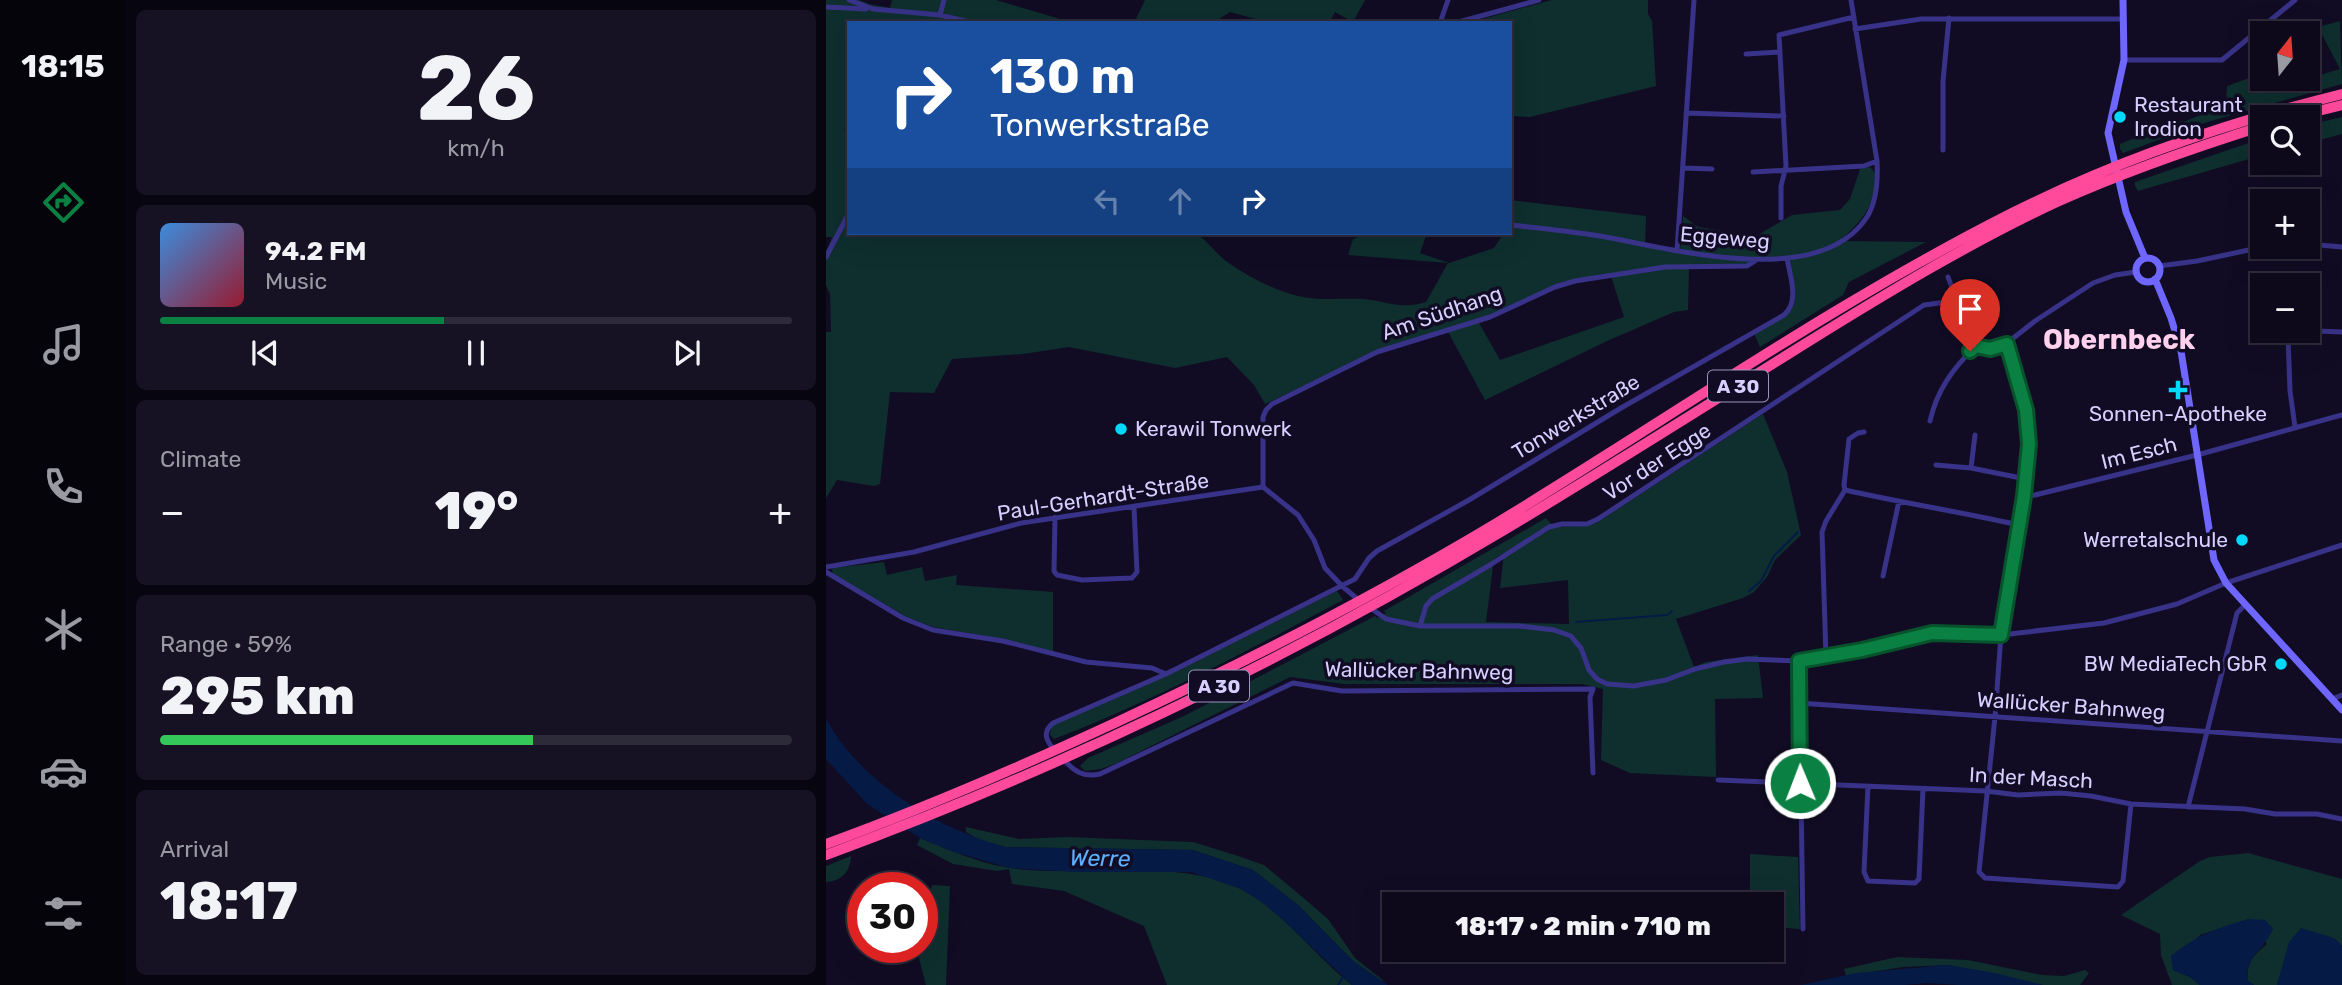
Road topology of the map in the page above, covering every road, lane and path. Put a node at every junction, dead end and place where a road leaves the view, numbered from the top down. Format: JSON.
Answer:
{"nodes":[{"id":1,"x":849,"y":0,"type":"edge"},
{"id":2,"x":944,"y":0,"type":"edge"},
{"id":3,"x":1448,"y":0,"type":"edge"},
{"id":4,"x":1539,"y":0,"type":"edge"},
{"id":5,"x":1694,"y":0,"type":"edge"},
{"id":6,"x":1851,"y":0,"type":"edge"},
{"id":7,"x":2123,"y":0,"type":"edge"},
{"id":8,"x":2295,"y":0,"type":"edge"},
{"id":9,"x":826,"y":7,"type":"edge"},
{"id":10,"x":873,"y":9,"type":"junction"},
{"id":11,"x":940,"y":15,"type":"junction"},
{"id":12,"x":1854,"y":18,"type":"junction"},
{"id":13,"x":1949,"y":18,"type":"junction"},
{"id":14,"x":2123,"y":19,"type":"junction"},
{"id":15,"x":962,"y":21,"type":"edge"},
{"id":16,"x":1441,"y":21,"type":"edge"},
{"id":17,"x":1462,"y":21,"type":"edge"},
{"id":18,"x":1855,"y":29,"type":"junction"},
{"id":19,"x":1780,"y":52,"type":"junction"},
{"id":20,"x":1746,"y":54,"type":"dead end"},
{"id":21,"x":2124,"y":60,"type":"junction"},
{"id":22,"x":2342,"y":94,"type":"edge"},
{"id":23,"x":2342,"y":105,"type":"edge"},
{"id":24,"x":2320,"y":110,"type":"edge"},
{"id":25,"x":1686,"y":113,"type":"junction"},
{"id":26,"x":1784,"y":116,"type":"junction"},
{"id":27,"x":2250,"y":130,"type":"edge"},
{"id":28,"x":1943,"y":150,"type":"dead end"},
{"id":29,"x":1877,"y":161,"type":"junction"},
{"id":30,"x":2132,"y":165,"type":"junction"},
{"id":31,"x":1683,"y":168,"type":"junction"},
{"id":32,"x":1713,"y":169,"type":"dead end"},
{"id":33,"x":1784,"y":170,"type":"junction"},
{"id":34,"x":1753,"y":172,"type":"dead end"},
{"id":35,"x":847,"y":217,"type":"edge"},
{"id":36,"x":1781,"y":218,"type":"dead end"},
{"id":37,"x":1512,"y":225,"type":"edge"},
{"id":38,"x":2320,"y":245,"type":"edge"},
{"id":39,"x":2342,"y":247,"type":"edge"},
{"id":40,"x":2250,"y":250,"type":"edge"},
{"id":41,"x":1677,"y":251,"type":"junction"},
{"id":42,"x":826,"y":257,"type":"edge"},
{"id":43,"x":1787,"y":258,"type":"junction"},
{"id":44,"x":2145,"y":258,"type":"junction"},
{"id":45,"x":1755,"y":261,"type":"junction"},
{"id":46,"x":2159,"y":265,"type":"junction"},
{"id":47,"x":2136,"y":272,"type":"junction"},
{"id":48,"x":1948,"y":277,"type":"dead end"},
{"id":49,"x":2155,"y":279,"type":"junction"},
{"id":50,"x":1955,"y":300,"type":"junction"},
{"id":51,"x":2342,"y":332,"type":"edge"},
{"id":52,"x":2007,"y":344,"type":"junction"},
{"id":53,"x":1976,"y":346,"type":"junction"},
{"id":54,"x":2342,"y":415,"type":"edge"},
{"id":55,"x":1930,"y":421,"type":"dead end"},
{"id":56,"x":2295,"y":428,"type":"junction"},
{"id":57,"x":1864,"y":432,"type":"dead end"},
{"id":58,"x":1975,"y":435,"type":"dead end"},
{"id":59,"x":2197,"y":455,"type":"junction"},
{"id":60,"x":1936,"y":465,"type":"dead end"},
{"id":61,"x":1972,"y":468,"type":"junction"},
{"id":62,"x":2026,"y":479,"type":"junction"},
{"id":63,"x":1263,"y":487,"type":"junction"},
{"id":64,"x":1845,"y":490,"type":"junction"},
{"id":65,"x":2024,"y":496,"type":"junction"},
{"id":66,"x":1899,"y":502,"type":"junction"},
{"id":67,"x":1134,"y":508,"type":"junction"},
{"id":68,"x":1055,"y":517,"type":"junction"},
{"id":69,"x":2019,"y":525,"type":"junction"},
{"id":70,"x":2342,"y":545,"type":"edge"},
{"id":71,"x":826,"y":569,"type":"edge"},
{"id":72,"x":1884,"y":576,"type":"dead end"},
{"id":73,"x":2226,"y":583,"type":"junction"},
{"id":74,"x":1342,"y":586,"type":"junction"},
{"id":75,"x":1377,"y":597,"type":"junction"},
{"id":76,"x":2245,"y":605,"type":"junction"},
{"id":77,"x":1420,"y":626,"type":"junction"},
{"id":78,"x":2001,"y":635,"type":"junction"},
{"id":79,"x":1826,"y":657,"type":"junction"},
{"id":80,"x":1799,"y":661,"type":"junction"},
{"id":81,"x":1166,"y":674,"type":"junction"},
{"id":82,"x":1597,"y":680,"type":"junction"},
{"id":83,"x":1592,"y":689,"type":"junction"},
{"id":84,"x":2342,"y":695,"type":"edge"},
{"id":85,"x":2332,"y":699,"type":"junction"},
{"id":86,"x":1799,"y":703,"type":"junction"},
{"id":87,"x":2342,"y":710,"type":"edge"},
{"id":88,"x":1995,"y":717,"type":"junction"},
{"id":89,"x":2206,"y":732,"type":"junction"},
{"id":90,"x":2342,"y":741,"type":"edge"},
{"id":91,"x":1593,"y":773,"type":"dead end"},
{"id":92,"x":1718,"y":780,"type":"dead end"},
{"id":93,"x":1800,"y":783,"type":"junction"},
{"id":94,"x":1868,"y":786,"type":"junction"},
{"id":95,"x":1923,"y":789,"type":"junction"},
{"id":96,"x":1986,"y":790,"type":"junction"},
{"id":97,"x":2131,"y":804,"type":"junction"},
{"id":98,"x":2188,"y":807,"type":"junction"},
{"id":99,"x":2342,"y":819,"type":"edge"},
{"id":100,"x":828,"y":851,"type":"edge"},
{"id":101,"x":1803,"y":929,"type":"dead end"}],
"edges":[{"from":1,"to":10,"type":"street"},
{"from":2,"to":11,"type":"street"},
{"from":3,"to":16,"type":"street"},
{"from":4,"to":17,"type":"street"},
{"from":5,"to":25,"type":"street"},
{"from":6,"to":12,"type":"street","name":"Eggeweg"},
{"from":7,"to":14,"type":"street"},
{"from":8,"to":21,"type":"street"},
{"from":9,"to":10,"type":"street"},
{"from":10,"to":11,"type":"street"},
{"from":11,"to":15,"type":"street"},
{"from":12,"to":18,"type":"street","name":"Eggeweg"},
{"from":12,"to":19,"type":"street"},
{"from":13,"to":14,"type":"street"},
{"from":13,"to":18,"type":"street"},
{"from":13,"to":28,"type":"street"},
{"from":14,"to":21,"type":"street"},
{"from":18,"to":29,"type":"street","name":"Eggeweg"},
{"from":19,"to":20,"type":"street"},
{"from":19,"to":26,"type":"street"},
{"from":21,"to":44,"type":"street"},
{"from":22,"to":30,"type":"highway","number":"A 30"},
{"from":23,"to":24,"type":"highway"},
{"from":25,"to":26,"type":"street"},
{"from":25,"to":31,"type":"street"},
{"from":26,"to":33,"type":"street"},
{"from":27,"to":30,"type":"highway","number":"A 30"},
{"from":29,"to":33,"type":"street"},
{"from":29,"to":43,"type":"street","name":"Eggeweg"},
{"from":30,"to":75,"type":"highway","number":"A 30"},
{"from":31,"to":32,"type":"street"},
{"from":31,"to":41,"type":"street"},
{"from":33,"to":34,"type":"street"},
{"from":33,"to":36,"type":"street"},
{"from":35,"to":42,"type":"street"},
{"from":37,"to":41,"type":"street","name":"Eggeweg"},
{"from":38,"to":39,"type":"street"},
{"from":40,"to":46,"type":"street"},
{"from":41,"to":45,"type":"street","name":"Eggeweg"},
{"from":43,"to":45,"type":"street","name":"Eggeweg"},
{"from":43,"to":74,"type":"street","name":"Tonwerkstraße"},
{"from":44,"to":46,"type":"street"},
{"from":44,"to":47,"type":"street"},
{"from":45,"to":63,"type":"street","name":"Am Südhang"},
{"from":46,"to":49,"type":"street"},
{"from":47,"to":49,"type":"street"},
{"from":47,"to":52,"type":"street"},
{"from":48,"to":50,"type":"street"},
{"from":49,"to":59,"type":"street"},
{"from":50,"to":53,"type":"street"},
{"from":50,"to":77,"type":"street","name":"Vor der Egge"},
{"from":51,"to":56,"type":"street"},
{"from":52,"to":53,"type":"street"},
{"from":52,"to":62,"type":"street"},
{"from":53,"to":55,"type":"street"},
{"from":54,"to":56,"type":"street","name":"Im Esch"},
{"from":56,"to":59,"type":"street","name":"Im Esch"},
{"from":57,"to":64,"type":"street"},
{"from":58,"to":61,"type":"street"},
{"from":59,"to":65,"type":"street","name":"Im Esch"},
{"from":59,"to":73,"type":"street"},
{"from":60,"to":61,"type":"street"},
{"from":61,"to":62,"type":"street"},
{"from":62,"to":65,"type":"street"},
{"from":63,"to":67,"type":"street","name":"Paul-Gerhardt-Straße"},
{"from":63,"to":74,"type":"street"},
{"from":64,"to":66,"type":"street"},
{"from":64,"to":79,"type":"street"},
{"from":65,"to":69,"type":"street"},
{"from":66,"to":69,"type":"street"},
{"from":66,"to":72,"type":"street"},
{"from":67,"to":68,"type":"street","name":"Paul-Gerhardt-Straße"},
{"from":67,"to":68,"type":"street"},
{"from":68,"to":71,"type":"street","name":"Paul-Gerhardt-Straße"},
{"from":69,"to":78,"type":"street"},
{"from":70,"to":73,"type":"street"},
{"from":71,"to":81,"type":"street"},
{"from":73,"to":76,"type":"street"},
{"from":73,"to":78,"type":"street"},
{"from":74,"to":77,"type":"street"},
{"from":74,"to":81,"type":"street","name":"Wallücker Bahnweg"},
{"from":75,"to":100,"type":"highway","number":"A 30"},
{"from":75,"to":100,"type":"highway","number":"A 30"},
{"from":76,"to":85,"type":"street"},
{"from":76,"to":89,"type":"street"},
{"from":77,"to":82,"type":"street"},
{"from":78,"to":79,"type":"street"},
{"from":78,"to":88,"type":"street"},
{"from":79,"to":80,"type":"street"},
{"from":80,"to":82,"type":"street"},
{"from":80,"to":86,"type":"street"},
{"from":81,"to":83,"type":"street","name":"Wallücker Bahnweg"},
{"from":82,"to":83,"type":"street"},
{"from":83,"to":91,"type":"street"},
{"from":84,"to":85,"type":"street"},
{"from":85,"to":87,"type":"street"},
{"from":86,"to":88,"type":"street","name":"Wallücker Bahnweg"},
{"from":86,"to":93,"type":"street"},
{"from":88,"to":89,"type":"street","name":"Wallücker Bahnweg"},
{"from":88,"to":96,"type":"street"},
{"from":89,"to":90,"type":"street","name":"Wallücker Bahnweg"},
{"from":89,"to":98,"type":"street"},
{"from":92,"to":93,"type":"street","name":"In der Masch"},
{"from":93,"to":94,"type":"street","name":"In der Masch"},
{"from":93,"to":101,"type":"street"},
{"from":94,"to":95,"type":"street","name":"In der Masch"},
{"from":94,"to":95,"type":"street"},
{"from":95,"to":96,"type":"street","name":"In der Masch"},
{"from":96,"to":97,"type":"street","name":"In der Masch"},
{"from":96,"to":97,"type":"street"},
{"from":97,"to":98,"type":"street","name":"In der Masch"},
{"from":98,"to":99,"type":"street","name":"In der Masch"}]}
